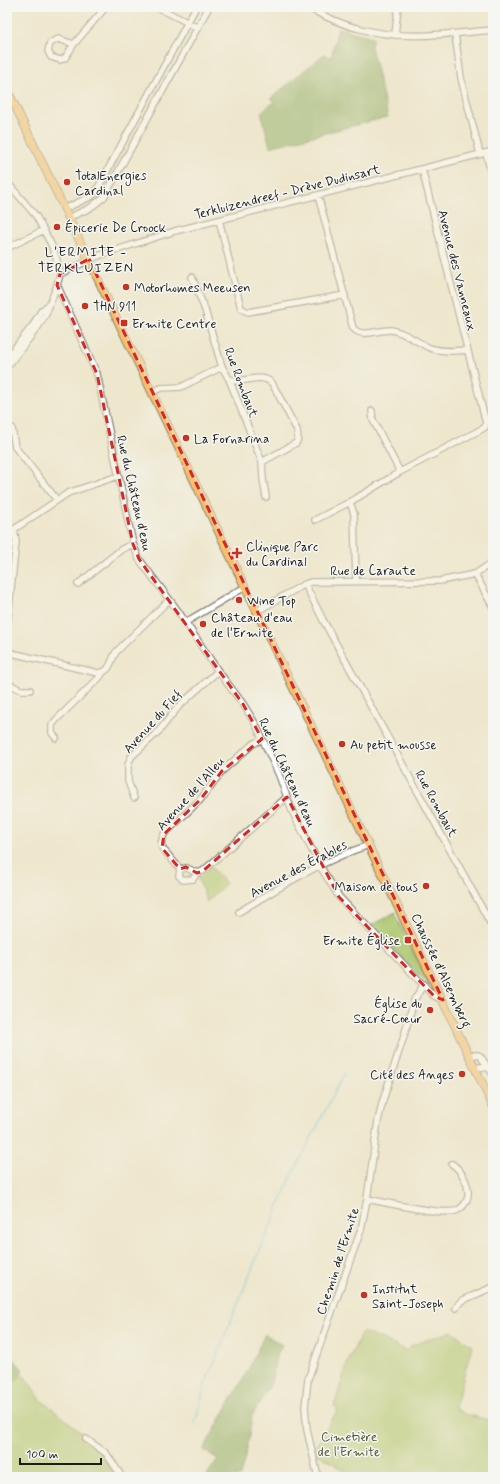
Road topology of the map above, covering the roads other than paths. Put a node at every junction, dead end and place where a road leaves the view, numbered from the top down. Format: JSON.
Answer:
{"nodes":[{"id":1,"x":106,"y":7,"type":"edge"},
{"id":2,"x":157,"y":7,"type":"edge"},
{"id":3,"x":196,"y":7,"type":"edge"},
{"id":4,"x":209,"y":7,"type":"edge"},
{"id":5,"x":306,"y":7,"type":"edge"},
{"id":6,"x":398,"y":7,"type":"edge"},
{"id":7,"x":188,"y":22,"type":"junction"},
{"id":8,"x":198,"y":28,"type":"junction"},
{"id":9,"x":493,"y":30,"type":"edge"},
{"id":10,"x":395,"y":34,"type":"junction"},
{"id":11,"x":455,"y":34,"type":"junction"},
{"id":12,"x":74,"y":44,"type":"junction"},
{"id":13,"x":7,"y":89,"type":"edge"},
{"id":14,"x":493,"y":151,"type":"edge"},
{"id":15,"x":483,"y":154,"type":"junction"},
{"id":16,"x":422,"y":169,"type":"junction"},
{"id":17,"x":493,"y":181,"type":"edge"},
{"id":18,"x":7,"y":182,"type":"edge"},
{"id":19,"x":318,"y":195,"type":"junction"},
{"id":20,"x":64,"y":209,"type":"junction"},
{"id":21,"x":68,"y":218,"type":"junction"},
{"id":22,"x":219,"y":220,"type":"junction"},
{"id":23,"x":44,"y":230,"type":"junction"},
{"id":24,"x":7,"y":248,"type":"edge"},
{"id":25,"x":88,"y":259,"type":"junction"},
{"id":26,"x":60,"y":274,"type":"junction"},
{"id":27,"x":192,"y":277,"type":"dead end"},
{"id":28,"x":57,"y":285,"type":"junction"},
{"id":29,"x":345,"y":295,"type":"junction"},
{"id":30,"x":48,"y":304,"type":"junction"},
{"id":31,"x":467,"y":350,"type":"junction"},
{"id":32,"x":7,"y":358,"type":"edge"},
{"id":33,"x":7,"y":367,"type":"edge"},
{"id":34,"x":222,"y":367,"type":"junction"},
{"id":35,"x":229,"y":379,"type":"junction"},
{"id":36,"x":152,"y":392,"type":"junction"},
{"id":37,"x":372,"y":411,"type":"dead end"},
{"id":38,"x":12,"y":428,"type":"dead end"},
{"id":39,"x":262,"y":462,"type":"junction"},
{"id":40,"x":400,"y":472,"type":"junction"},
{"id":41,"x":118,"y":476,"type":"junction"},
{"id":42,"x":266,"y":497,"type":"dead end"},
{"id":43,"x":57,"y":500,"type":"junction"},
{"id":44,"x":350,"y":502,"type":"junction"},
{"id":45,"x":315,"y":520,"type":"dead end"},
{"id":46,"x":14,"y":530,"type":"junction"},
{"id":47,"x":7,"y":534,"type":"edge"},
{"id":48,"x":133,"y":544,"type":"junction"},
{"id":49,"x":493,"y":562,"type":"edge"},
{"id":50,"x":475,"y":574,"type":"junction"},
{"id":51,"x":356,"y":581,"type":"junction"},
{"id":52,"x":78,"y":584,"type":"dead end"},
{"id":53,"x":305,"y":584,"type":"junction"},
{"id":54,"x":245,"y":587,"type":"junction"},
{"id":55,"x":169,"y":600,"type":"junction"},
{"id":56,"x":493,"y":607,"type":"edge"},
{"id":57,"x":257,"y":611,"type":"junction"},
{"id":58,"x":186,"y":622,"type":"junction"},
{"id":59,"x":7,"y":627,"type":"edge"},
{"id":60,"x":7,"y":652,"type":"edge"},
{"id":61,"x":218,"y":671,"type":"junction"},
{"id":62,"x":100,"y":673,"type":"junction"},
{"id":63,"x":7,"y":683,"type":"edge"},
{"id":64,"x":30,"y":690,"type":"dead end"},
{"id":65,"x":56,"y":738,"type":"dead end"},
{"id":66,"x":262,"y":739,"type":"junction"},
{"id":67,"x":287,"y":797,"type":"junction"},
{"id":68,"x":134,"y":798,"type":"dead end"},
{"id":69,"x":368,"y":845,"type":"junction"},
{"id":70,"x":320,"y":866,"type":"junction"},
{"id":71,"x":180,"y":869,"type":"junction"},
{"id":72,"x":197,"y":873,"type":"junction"},
{"id":73,"x":239,"y":912,"type":"dead end"},
{"id":74,"x":493,"y":928,"type":"edge"},
{"id":75,"x":424,"y":984,"type":"junction"},
{"id":76,"x":443,"y":1000,"type":"junction"},
{"id":77,"x":469,"y":1055,"type":"junction"},
{"id":78,"x":488,"y":1068,"type":"junction"},
{"id":79,"x":476,"y":1070,"type":"junction"},
{"id":80,"x":493,"y":1074,"type":"edge"},
{"id":81,"x":493,"y":1106,"type":"edge"},
{"id":82,"x":452,"y":1164,"type":"dead end"},
{"id":83,"x":367,"y":1199,"type":"junction"},
{"id":84,"x":493,"y":1287,"type":"edge"},
{"id":85,"x":456,"y":1308,"type":"dead end"},
{"id":86,"x":86,"y":1439,"type":"dead end"},
{"id":87,"x":122,"y":1477,"type":"edge"},
{"id":88,"x":318,"y":1477,"type":"edge"}],
"edges":[{"from":1,"to":12,"type":"street"},
{"from":2,"to":7,"type":"street"},
{"from":3,"to":7,"type":"street"},
{"from":4,"to":8,"type":"street"},
{"from":5,"to":10,"type":"street"},
{"from":6,"to":10,"type":"street"},
{"from":7,"to":8,"type":"street"},
{"from":7,"to":20,"type":"street"},
{"from":8,"to":21,"type":"street"},
{"from":9,"to":11,"type":"street"},
{"from":10,"to":11,"type":"street"},
{"from":11,"to":15,"type":"street"},
{"from":12,"to":12,"type":"street"},
{"from":13,"to":20,"type":"main road","name":"Chaussée d'Alsemberg"},
{"from":14,"to":15,"type":"street","name":"Terkluizendreef - Drève Dudinsart"},
{"from":15,"to":16,"type":"street","name":"Terkluizendreef - Drève Dudinsart"},
{"from":15,"to":17,"type":"street"},
{"from":16,"to":19,"type":"street","name":"Terkluizendreef - Drève Dudinsart"},
{"from":16,"to":31,"type":"street","name":"Avenue des Vanneaux"},
{"from":18,"to":23,"type":"street"},
{"from":19,"to":22,"type":"street","name":"Terkluizendreef - Drève Dudinsart"},
{"from":19,"to":29,"type":"street"},
{"from":20,"to":21,"type":"main road","name":"Chaussée d'Alsemberg"},
{"from":21,"to":25,"type":"main road","name":"Chaussée d'Alsemberg"},
{"from":22,"to":25,"type":"street","name":"Terkluizendreef - Drève Dudinsart"},
{"from":22,"to":29,"type":"street"},
{"from":23,"to":24,"type":"street"},
{"from":23,"to":26,"type":"street"},
{"from":25,"to":26,"type":"street","name":"Terkluizendreef - Drève Dudinsart"},
{"from":25,"to":36,"type":"main road","name":"Chaussée d'Alsemberg"},
{"from":26,"to":28,"type":"street"},
{"from":27,"to":34,"type":"street","name":"Rue Rombaut"},
{"from":28,"to":30,"type":"street"},
{"from":28,"to":41,"type":"street","name":"Rue du Château d'eau"},
{"from":29,"to":31,"type":"street"},
{"from":30,"to":32,"type":"street"},
{"from":30,"to":33,"type":"street"},
{"from":31,"to":40,"type":"street","name":"Avenue des Vanneaux"},
{"from":34,"to":35,"type":"street","name":"Rue Rombaut"},
{"from":34,"to":36,"type":"street"},
{"from":35,"to":39,"type":"street","name":"Rue Rombaut"},
{"from":35,"to":39,"type":"street"},
{"from":36,"to":54,"type":"main road","name":"Chaussée d'Alsemberg"},
{"from":37,"to":40,"type":"street"},
{"from":38,"to":43,"type":"street"},
{"from":39,"to":42,"type":"street","name":"Rue Rombaut"},
{"from":40,"to":44,"type":"street"},
{"from":41,"to":43,"type":"street"},
{"from":41,"to":48,"type":"street","name":"Rue du Château d'eau"},
{"from":43,"to":46,"type":"street"},
{"from":44,"to":45,"type":"street"},
{"from":44,"to":51,"type":"street"},
{"from":46,"to":47,"type":"street"},
{"from":46,"to":59,"type":"street"},
{"from":48,"to":52,"type":"street"},
{"from":48,"to":55,"type":"street","name":"Rue du Château d'eau"},
{"from":49,"to":50,"type":"street","name":"Rue de Caraute"},
{"from":50,"to":51,"type":"street","name":"Rue de Caraute"},
{"from":50,"to":56,"type":"street"},
{"from":51,"to":53,"type":"street","name":"Rue de Caraute"},
{"from":53,"to":57,"type":"street","name":"Rue de Caraute"},
{"from":53,"to":74,"type":"street","name":"Rue Rombaut"},
{"from":54,"to":57,"type":"main road","name":"Chaussée d'Alsemberg"},
{"from":54,"to":58,"type":"street"},
{"from":55,"to":58,"type":"street","name":"Rue du Château d'eau"},
{"from":55,"to":62,"type":"street"},
{"from":57,"to":69,"type":"main road","name":"Chaussée d'Alsemberg"},
{"from":58,"to":61,"type":"street","name":"Rue du Château d'eau"},
{"from":60,"to":62,"type":"street"},
{"from":61,"to":66,"type":"street","name":"Rue du Château d'eau"},
{"from":61,"to":68,"type":"street","name":"Avenue du Fief"},
{"from":62,"to":65,"type":"street"},
{"from":63,"to":64,"type":"street"},
{"from":66,"to":67,"type":"street","name":"Rue du Château d'eau"},
{"from":66,"to":71,"type":"street","name":"Avenue de l'Alleu"},
{"from":67,"to":70,"type":"street","name":"Rue du Château d'eau"},
{"from":67,"to":72,"type":"street","name":"Avenue de l'Alleu"},
{"from":69,"to":70,"type":"street","name":"Avenue des Érables"},
{"from":69,"to":76,"type":"main road","name":"Chaussée d'Alsemberg"},
{"from":70,"to":73,"type":"street","name":"Avenue des Érables"},
{"from":70,"to":75,"type":"street","name":"Rue du Château d'eau"},
{"from":71,"to":72,"type":"street"},
{"from":71,"to":72,"type":"street","name":"Avenue de l'Alleu"},
{"from":75,"to":76,"type":"street","name":"Rue du Château d'eau"},
{"from":75,"to":83,"type":"street","name":"Chemin de l'Ermite"},
{"from":76,"to":77,"type":"main road","name":"Chaussée d'Alsemberg"},
{"from":77,"to":78,"type":"street"},
{"from":77,"to":79,"type":"main road","name":"Chaussée d'Alsemberg"},
{"from":78,"to":79,"type":"street"},
{"from":78,"to":80,"type":"street"},
{"from":79,"to":81,"type":"main road","name":"Chaussée d'Alsemberg"},
{"from":82,"to":83,"type":"street"},
{"from":83,"to":88,"type":"street","name":"Chemin de l'Ermite"},
{"from":84,"to":85,"type":"street"},
{"from":86,"to":87,"type":"street"}]}
